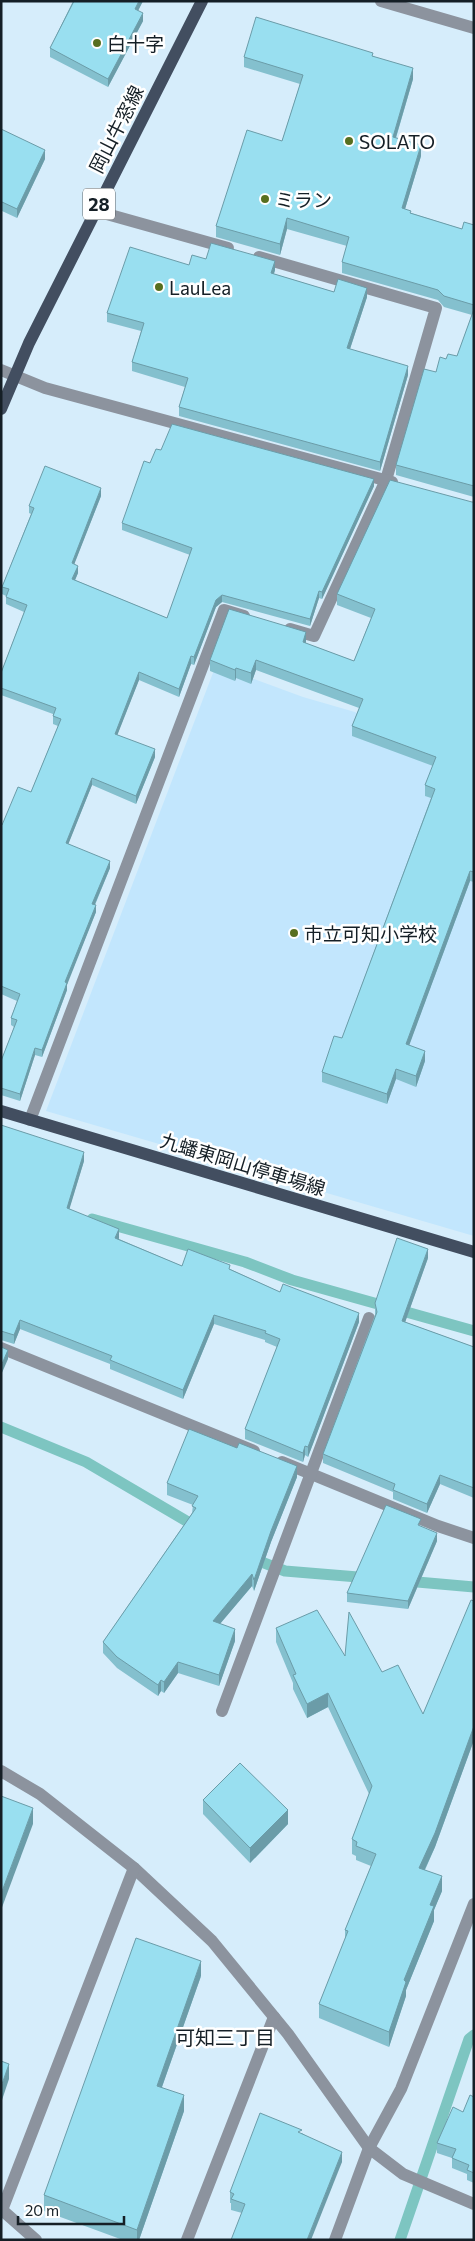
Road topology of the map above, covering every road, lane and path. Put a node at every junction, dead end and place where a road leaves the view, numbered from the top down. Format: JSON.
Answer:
{"nodes":[{"id":1,"x":202,"y":1,"type":"edge"},
{"id":2,"x":381,"y":1,"type":"edge"},
{"id":3,"x":474,"y":28,"type":"edge"},
{"id":4,"x":96,"y":211,"type":"junction"},
{"id":5,"x":1,"y":370,"type":"edge"},
{"id":6,"x":14,"y":376,"type":"junction"},
{"id":7,"x":1,"y":409,"type":"edge"},
{"id":8,"x":386,"y":480,"type":"junction"},
{"id":9,"x":403,"y":485,"type":"edge"},
{"id":10,"x":260,"y":621,"type":"edge"},
{"id":11,"x":278,"y":626,"type":"edge"},
{"id":12,"x":1,"y":1112,"type":"edge"},
{"id":13,"x":30,"y":1120,"type":"junction"},
{"id":14,"x":474,"y":1252,"type":"edge"},
{"id":15,"x":369,"y":1318,"type":"dead end"},
{"id":16,"x":1,"y":1348,"type":"edge"},
{"id":17,"x":310,"y":1473,"type":"junction"},
{"id":18,"x":474,"y":1538,"type":"edge"},
{"id":19,"x":222,"y":1711,"type":"dead end"},
{"id":20,"x":1,"y":1771,"type":"edge"},
{"id":21,"x":134,"y":1868,"type":"junction"},
{"id":22,"x":472,"y":1912,"type":"edge"},
{"id":23,"x":274,"y":2017,"type":"junction"},
{"id":24,"x":369,"y":2148,"type":"junction"},
{"id":25,"x":474,"y":2204,"type":"edge"},
{"id":26,"x":1,"y":2210,"type":"edge"},
{"id":27,"x":36,"y":2240,"type":"edge"},
{"id":28,"x":187,"y":2240,"type":"edge"},
{"id":29,"x":335,"y":2240,"type":"edge"}],
"edges":[{"from":1,"to":4,"type":"main road","name":"岡山牛窓線","number":"28"},
{"from":2,"to":3,"type":"street"},
{"from":4,"to":6,"type":"main road","name":"岡山牛窓線","number":"28"},
{"from":4,"to":8,"type":"street"},
{"from":5,"to":6,"type":"street"},
{"from":6,"to":7,"type":"main road","name":"岡山牛窓線","number":"28"},
{"from":6,"to":8,"type":"street"},
{"from":8,"to":9,"type":"street"},
{"from":8,"to":11,"type":"street"},
{"from":10,"to":13,"type":"street"},
{"from":12,"to":13,"type":"main road","name":"九蟠東岡山停車場線"},
{"from":13,"to":14,"type":"main road","name":"九蟠東岡山停車場線"},
{"from":15,"to":17,"type":"street"},
{"from":16,"to":17,"type":"street"},
{"from":17,"to":18,"type":"street"},
{"from":17,"to":19,"type":"street"},
{"from":20,"to":21,"type":"street"},
{"from":21,"to":23,"type":"street"},
{"from":21,"to":26,"type":"street"},
{"from":22,"to":24,"type":"street"},
{"from":23,"to":24,"type":"street"},
{"from":23,"to":28,"type":"street"},
{"from":24,"to":25,"type":"street"},
{"from":24,"to":29,"type":"street"},
{"from":26,"to":27,"type":"street"}]}
